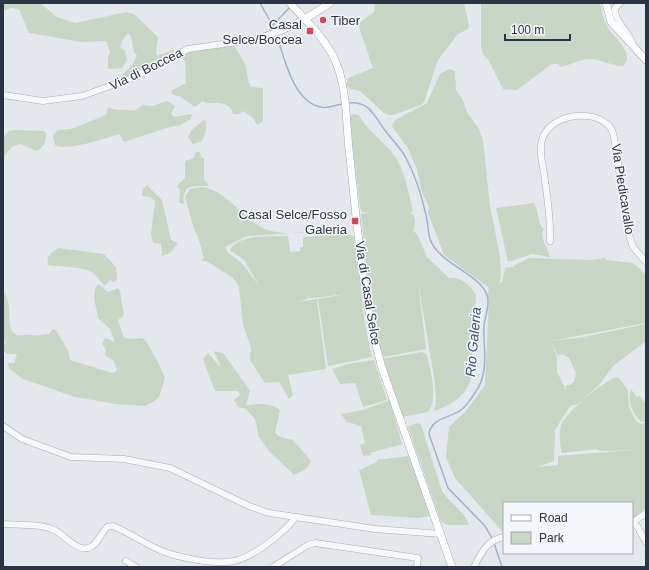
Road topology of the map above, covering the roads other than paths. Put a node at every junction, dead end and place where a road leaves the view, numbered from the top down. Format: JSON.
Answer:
{"nodes":[{"id":1,"x":330,"y":3,"type":"edge"},
{"id":2,"x":606,"y":3,"type":"edge"},
{"id":3,"x":620,"y":3,"type":"edge"},
{"id":4,"x":293,"y":6,"type":"edge"},
{"id":5,"x":305,"y":19,"type":"junction"},
{"id":6,"x":634,"y":45,"type":"junction"},
{"id":7,"x":646,"y":60,"type":"edge"},
{"id":8,"x":3,"y":95,"type":"edge"},
{"id":9,"x":550,"y":241,"type":"dead end"},
{"id":10,"x":646,"y":262,"type":"edge"},
{"id":11,"x":3,"y":426,"type":"edge"},
{"id":12,"x":646,"y":513,"type":"edge"},
{"id":13,"x":296,"y":517,"type":"junction"},
{"id":14,"x":633,"y":522,"type":"edge"},
{"id":15,"x":3,"y":524,"type":"edge"},
{"id":16,"x":633,"y":524,"type":"edge"},
{"id":17,"x":441,"y":534,"type":"junction"},
{"id":18,"x":503,"y":537,"type":"edge"},
{"id":19,"x":646,"y":542,"type":"edge"},
{"id":20,"x":126,"y":561,"type":"dead end"},
{"id":21,"x":136,"y":567,"type":"edge"},
{"id":22,"x":273,"y":567,"type":"edge"},
{"id":23,"x":417,"y":567,"type":"edge"},
{"id":24,"x":452,"y":567,"type":"edge"},
{"id":25,"x":474,"y":567,"type":"edge"}],
"edges":[{"from":1,"to":5,"type":"main road","name":"Via di Boccea"},
{"from":2,"to":6,"type":"main road"},
{"from":3,"to":6,"type":"street"},
{"from":4,"to":5,"type":"main road","name":"Via di Casal Selce"},
{"from":5,"to":8,"type":"street","name":"Via di Boccea"},
{"from":5,"to":17,"type":"main road","name":"Via di Casal Selce"},
{"from":6,"to":7,"type":"main road"},
{"from":9,"to":10,"type":"street","name":"Via Piedicavallo"},
{"from":11,"to":13,"type":"street"},
{"from":12,"to":14,"type":"street"},
{"from":13,"to":15,"type":"street"},
{"from":13,"to":17,"type":"street"},
{"from":16,"to":19,"type":"street"},
{"from":17,"to":24,"type":"main road","name":"Via di Casal Selce"},
{"from":18,"to":25,"type":"street"},
{"from":20,"to":21,"type":"street"},
{"from":22,"to":23,"type":"street"}]}
